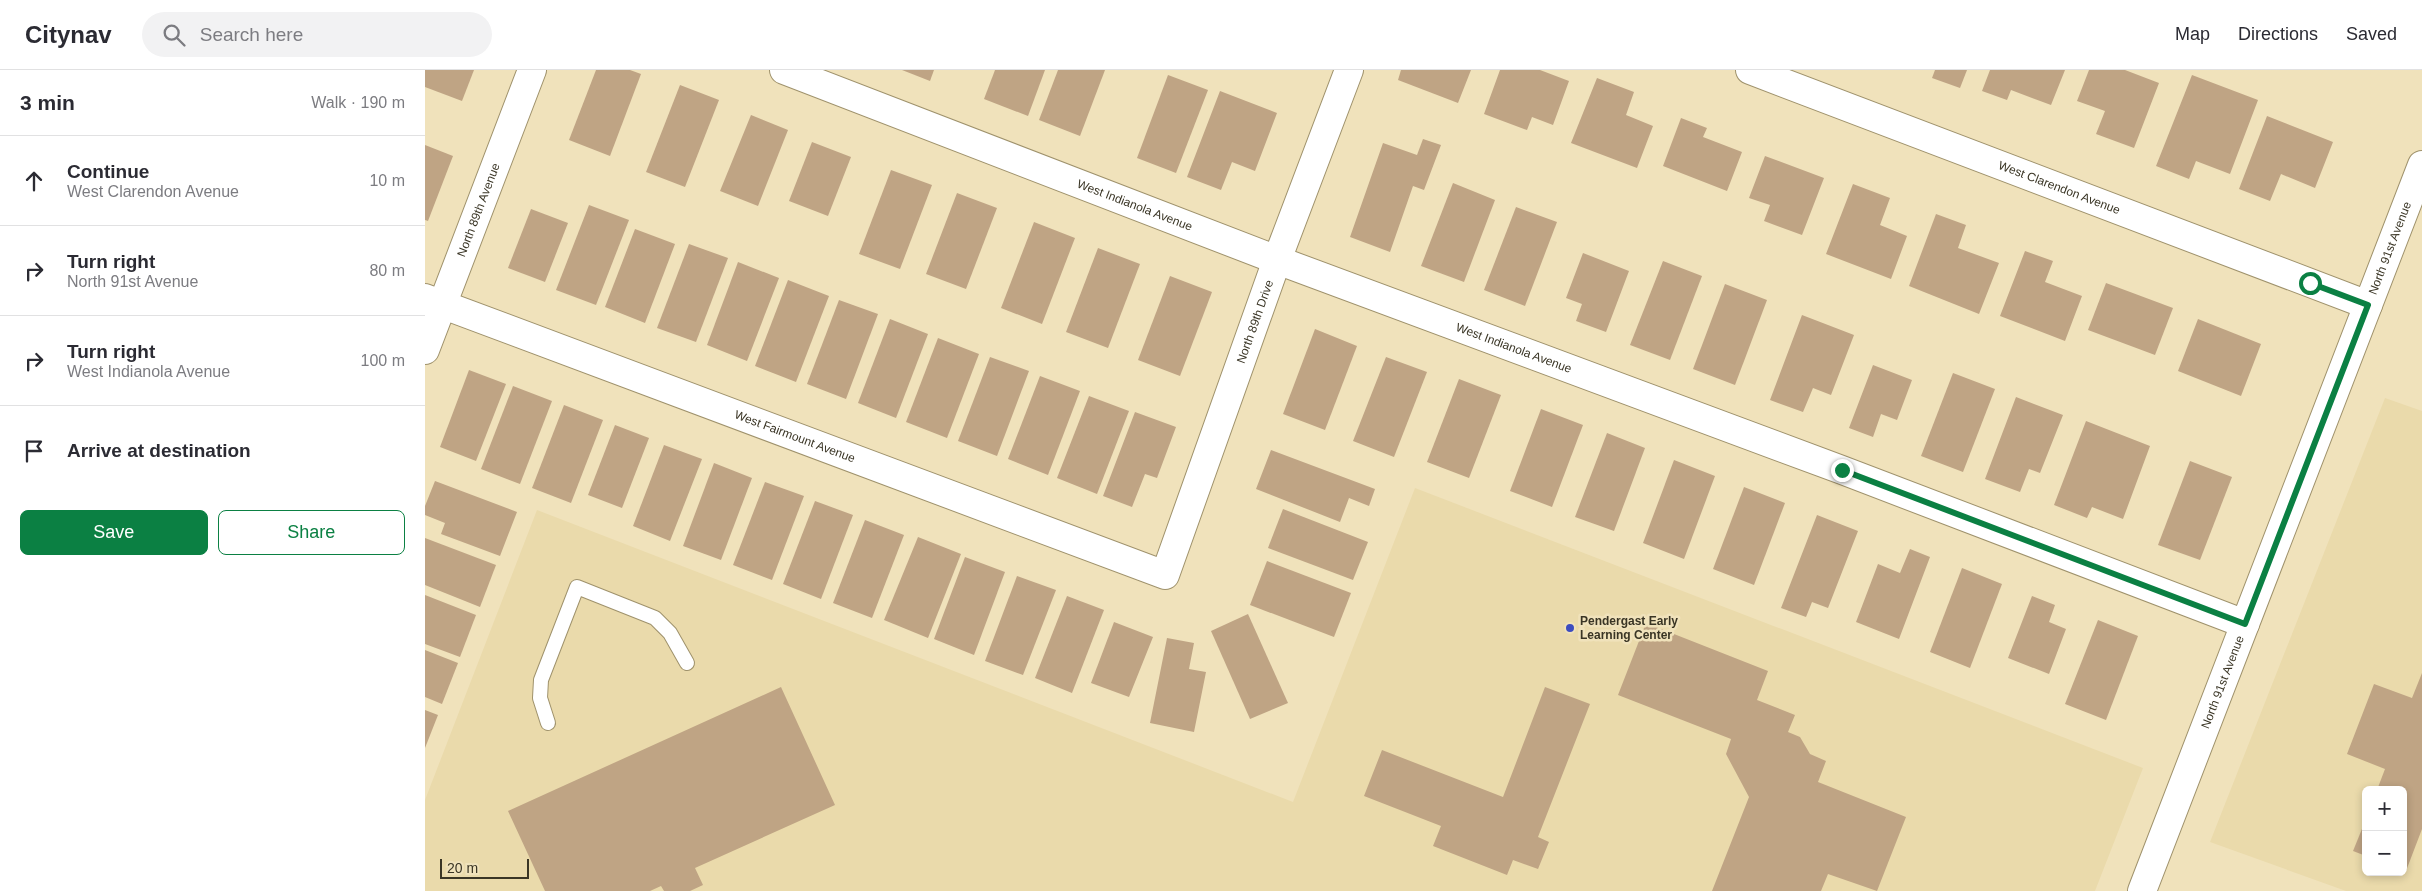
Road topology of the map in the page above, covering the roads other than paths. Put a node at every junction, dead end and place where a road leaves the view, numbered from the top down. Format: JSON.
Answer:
{"nodes":[{"id":1,"x":532,"y":70,"type":"edge"},
{"id":2,"x":784,"y":70,"type":"edge"},
{"id":3,"x":1349,"y":70,"type":"edge"},
{"id":4,"x":1750,"y":70,"type":"edge"},
{"id":5,"x":2422,"y":165,"type":"edge"},
{"id":6,"x":1277,"y":260,"type":"junction"},
{"id":7,"x":434,"y":302,"type":"edge"},
{"id":8,"x":2368,"y":305,"type":"junction"},
{"id":9,"x":425,"y":350,"type":"edge"},
{"id":10,"x":1165,"y":575,"type":"joint"},
{"id":11,"x":2245,"y":624,"type":"junction"},
{"id":12,"x":687,"y":663,"type":"dead end"},
{"id":13,"x":548,"y":723,"type":"dead end"},
{"id":14,"x":2142,"y":891,"type":"edge"}],
"edges":[{"from":1,"to":7,"type":"street","name":"North 89th Avenue"},
{"from":2,"to":6,"type":"street","name":"West Indianola Avenue"},
{"from":3,"to":6,"type":"street","name":"North 89th Drive"},
{"from":4,"to":8,"type":"street","name":"West Clarendon Avenue"},
{"from":5,"to":8,"type":"street","name":"North 91st Avenue"},
{"from":6,"to":10,"type":"street","name":"North 89th Drive"},
{"from":6,"to":11,"type":"street","name":"West Indianola Avenue"},
{"from":7,"to":9,"type":"street","name":"North 89th Avenue"},
{"from":7,"to":10,"type":"street","name":"West Fairmount Avenue"},
{"from":8,"to":11,"type":"street","name":"North 91st Avenue"},
{"from":11,"to":14,"type":"street","name":"North 91st Avenue"},
{"from":12,"to":13,"type":"lane"}]}
